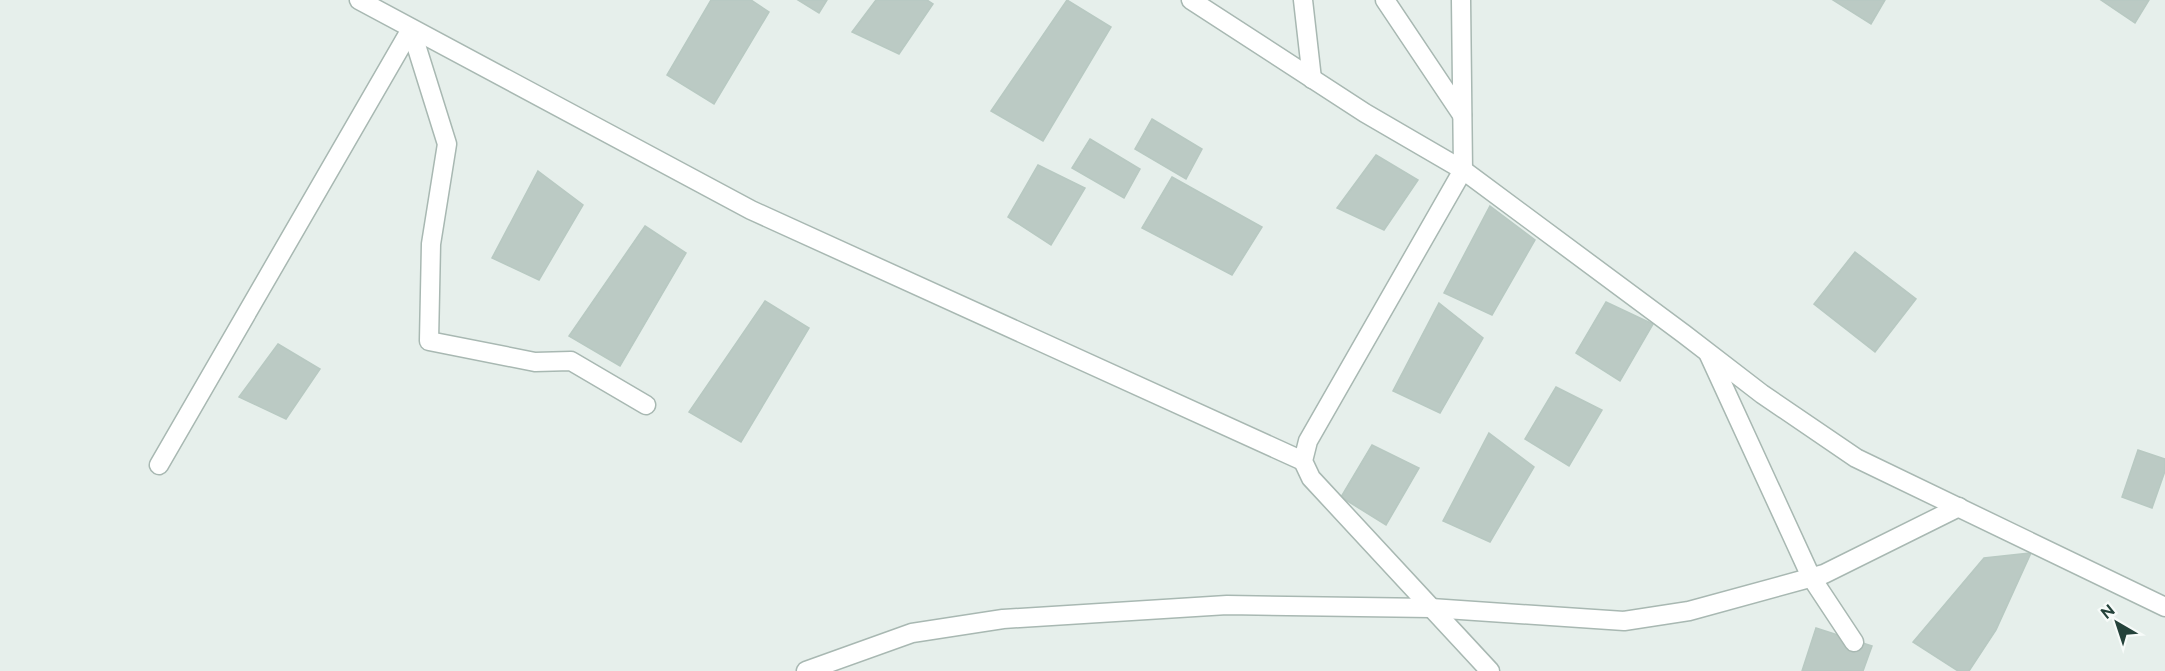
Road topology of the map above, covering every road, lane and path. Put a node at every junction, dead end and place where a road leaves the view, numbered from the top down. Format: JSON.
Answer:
{"nodes":[{"id":1,"x":359,"y":0,"type":"edge"},
{"id":2,"x":1191,"y":0,"type":"edge"},
{"id":3,"x":1303,"y":0,"type":"edge"},
{"id":4,"x":1384,"y":0,"type":"edge"},
{"id":5,"x":1461,"y":0,"type":"edge"},
{"id":6,"x":388,"y":7,"type":"edge"},
{"id":7,"x":411,"y":29,"type":"junction"},
{"id":8,"x":1312,"y":79,"type":"junction"},
{"id":9,"x":1462,"y":116,"type":"junction"},
{"id":10,"x":1463,"y":170,"type":"junction"},
{"id":11,"x":1708,"y":352,"type":"junction"},
{"id":12,"x":646,"y":405,"type":"dead end"},
{"id":13,"x":1303,"y":461,"type":"junction"},
{"id":14,"x":159,"y":465,"type":"dead end"},
{"id":15,"x":1959,"y":507,"type":"junction"},
{"id":16,"x":1811,"y":577,"type":"junction"},
{"id":17,"x":2165,"y":607,"type":"edge"},
{"id":18,"x":1431,"y":608,"type":"junction"},
{"id":19,"x":1854,"y":642,"type":"dead end"},
{"id":20,"x":806,"y":671,"type":"edge"},
{"id":21,"x":1490,"y":671,"type":"edge"}],
"edges":[{"from":1,"to":6,"type":"street"},
{"from":2,"to":8,"type":"street"},
{"from":3,"to":8,"type":"street"},
{"from":4,"to":9,"type":"street"},
{"from":5,"to":9,"type":"street"},
{"from":6,"to":7,"type":"street"},
{"from":7,"to":12,"type":"street"},
{"from":7,"to":13,"type":"street"},
{"from":7,"to":14,"type":"street"},
{"from":8,"to":10,"type":"street"},
{"from":9,"to":10,"type":"street"},
{"from":10,"to":11,"type":"street"},
{"from":10,"to":13,"type":"street"},
{"from":11,"to":15,"type":"street"},
{"from":11,"to":16,"type":"street"},
{"from":13,"to":18,"type":"street"},
{"from":15,"to":16,"type":"street"},
{"from":15,"to":17,"type":"street"},
{"from":16,"to":18,"type":"street"},
{"from":16,"to":19,"type":"street"},
{"from":18,"to":20,"type":"street"},
{"from":18,"to":21,"type":"street"}]}
